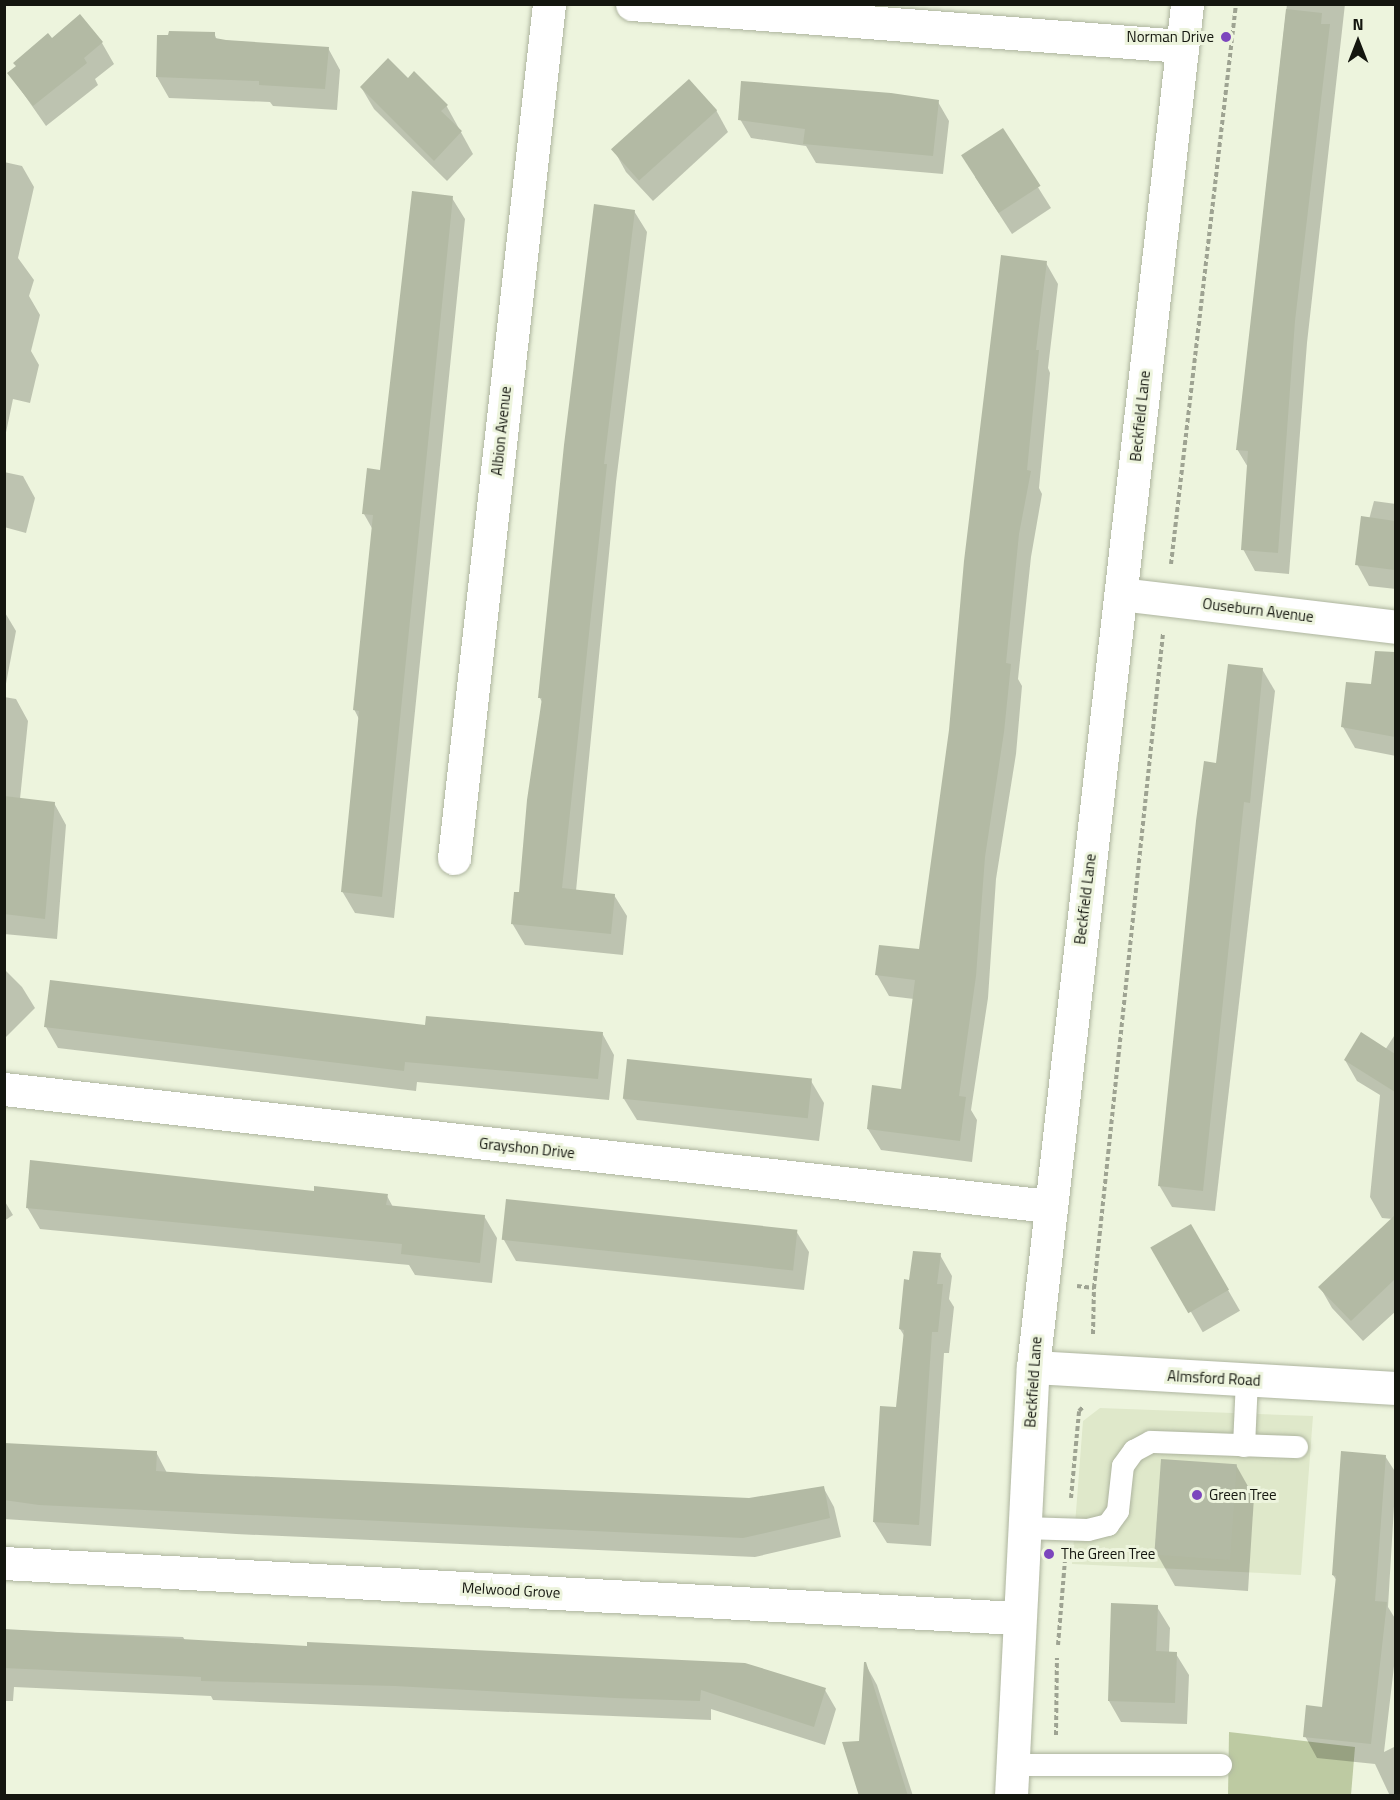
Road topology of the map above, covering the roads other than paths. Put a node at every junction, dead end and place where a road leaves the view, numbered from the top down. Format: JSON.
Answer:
{"nodes":[{"id":1,"x":549,"y":4,"type":"edge"},
{"id":2,"x":632,"y":4,"type":"edge"},
{"id":3,"x":1186,"y":4,"type":"edge"},
{"id":4,"x":1182,"y":46,"type":"junction"},
{"id":5,"x":1120,"y":594,"type":"junction"},
{"id":6,"x":1395,"y":627,"type":"edge"},
{"id":7,"x":454,"y":858,"type":"dead end"},
{"id":8,"x":4,"y":1089,"type":"edge"},
{"id":9,"x":1049,"y":1206,"type":"junction"},
{"id":10,"x":1033,"y":1367,"type":"junction"},
{"id":11,"x":1247,"y":1380,"type":"junction"},
{"id":12,"x":1395,"y":1388,"type":"edge"},
{"id":13,"x":1244,"y":1446,"type":"junction"},
{"id":14,"x":1298,"y":1447,"type":"dead end"},
{"id":15,"x":1023,"y":1528,"type":"junction"},
{"id":16,"x":4,"y":1563,"type":"edge"},
{"id":17,"x":1017,"y":1618,"type":"junction"},
{"id":18,"x":1221,"y":1765,"type":"dead end"},
{"id":19,"x":1011,"y":1780,"type":"edge"}],
"edges":[{"from":1,"to":7,"type":"street","name":"Albion Avenue"},
{"from":2,"to":4,"type":"street"},
{"from":3,"to":4,"type":"street","name":"Beckfield Lane"},
{"from":4,"to":5,"type":"street","name":"Beckfield Lane"},
{"from":5,"to":6,"type":"street","name":"Ouseburn Avenue"},
{"from":5,"to":9,"type":"street","name":"Beckfield Lane"},
{"from":8,"to":9,"type":"street","name":"Grayshon Drive"},
{"from":9,"to":10,"type":"street","name":"Beckfield Lane"},
{"from":10,"to":11,"type":"street","name":"Almsford Road"},
{"from":10,"to":15,"type":"street","name":"Beckfield Lane"},
{"from":11,"to":12,"type":"street","name":"Almsford Road"},
{"from":11,"to":13,"type":"lane"},
{"from":13,"to":14,"type":"lane"},
{"from":13,"to":15,"type":"lane"},
{"from":15,"to":17,"type":"street","name":"Beckfield Lane"},
{"from":16,"to":17,"type":"street","name":"Melwood Grove"},
{"from":17,"to":19,"type":"street","name":"Beckfield Lane"},
{"from":18,"to":19,"type":"lane"}]}
